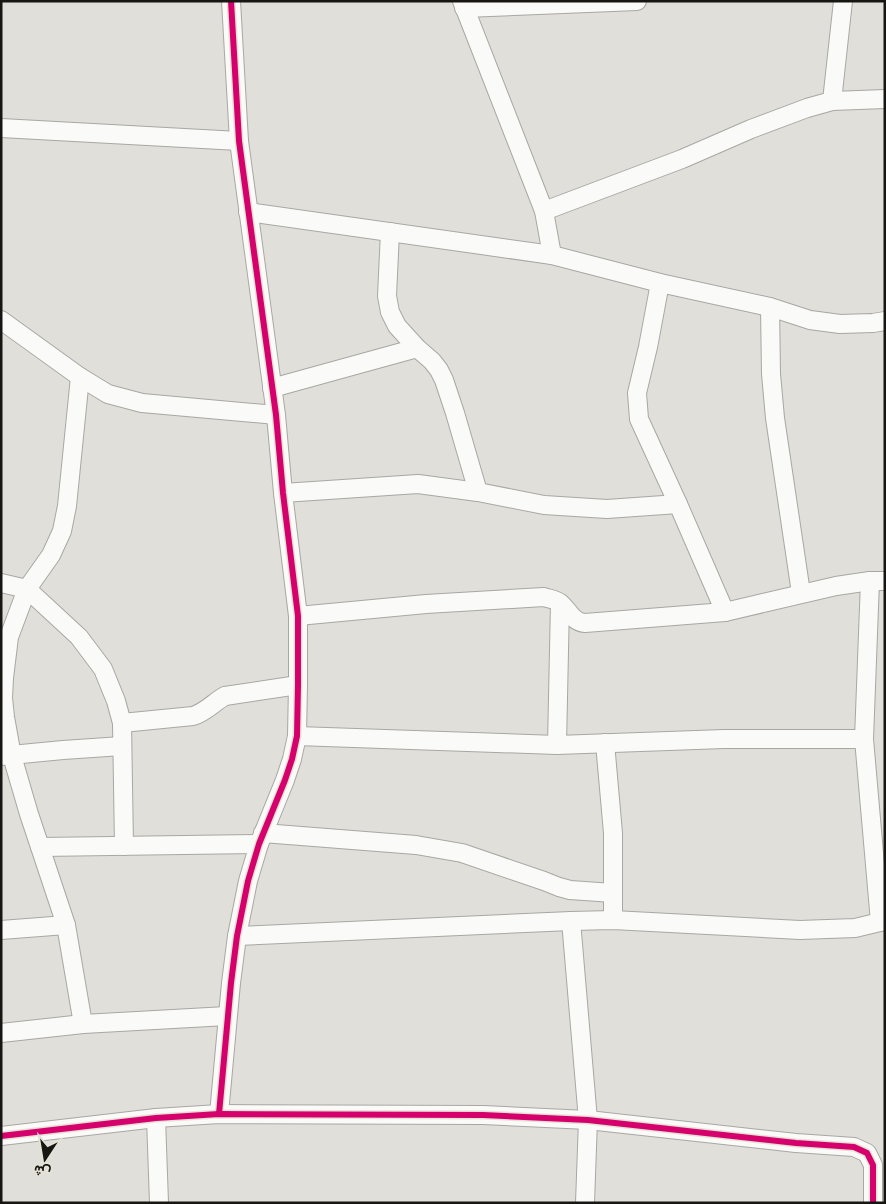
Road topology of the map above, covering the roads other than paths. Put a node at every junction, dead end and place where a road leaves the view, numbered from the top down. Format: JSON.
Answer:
{"nodes":[{"id":1,"x":231,"y":1,"type":"edge"},
{"id":2,"x":626,"y":1,"type":"edge"},
{"id":3,"x":637,"y":1,"type":"edge"},
{"id":4,"x":843,"y":1,"type":"edge"},
{"id":5,"x":463,"y":5,"type":"edge"},
{"id":6,"x":885,"y":99,"type":"edge"},
{"id":7,"x":832,"y":101,"type":"junction"},
{"id":8,"x":1,"y":128,"type":"edge"},
{"id":9,"x":239,"y":141,"type":"junction"},
{"id":10,"x":248,"y":212,"type":"junction"},
{"id":11,"x":544,"y":212,"type":"junction"},
{"id":12,"x":390,"y":232,"type":"junction"},
{"id":13,"x":552,"y":255,"type":"junction"},
{"id":14,"x":660,"y":284,"type":"junction"},
{"id":15,"x":770,"y":307,"type":"junction"},
{"id":16,"x":1,"y":320,"type":"edge"},
{"id":17,"x":885,"y":321,"type":"edge"},
{"id":18,"x":417,"y":348,"type":"junction"},
{"id":19,"x":80,"y":378,"type":"junction"},
{"id":20,"x":272,"y":388,"type":"junction"},
{"id":21,"x":276,"y":415,"type":"junction"},
{"id":22,"x":478,"y":492,"type":"junction"},
{"id":23,"x":283,"y":493,"type":"junction"},
{"id":24,"x":678,"y":504,"type":"junction"},
{"id":25,"x":877,"y":581,"type":"edge"},
{"id":26,"x":1,"y":584,"type":"edge"},
{"id":27,"x":27,"y":589,"type":"junction"},
{"id":28,"x":801,"y":593,"type":"junction"},
{"id":29,"x":560,"y":603,"type":"junction"},
{"id":30,"x":725,"y":612,"type":"junction"},
{"id":31,"x":298,"y":616,"type":"junction"},
{"id":32,"x":298,"y":685,"type":"junction"},
{"id":33,"x":2,"y":698,"type":"edge"},
{"id":34,"x":122,"y":724,"type":"junction"},
{"id":35,"x":297,"y":736,"type":"junction"},
{"id":36,"x":864,"y":739,"type":"junction"},
{"id":37,"x":605,"y":743,"type":"junction"},
{"id":38,"x":557,"y":745,"type":"junction"},
{"id":39,"x":122,"y":746,"type":"junction"},
{"id":40,"x":7,"y":756,"type":"edge"},
{"id":41,"x":261,"y":838,"type":"junction"},
{"id":42,"x":40,"y":846,"type":"junction"},
{"id":43,"x":124,"y":846,"type":"junction"},
{"id":44,"x":613,"y":893,"type":"junction"},
{"id":45,"x":613,"y":920,"type":"junction"},
{"id":46,"x":882,"y":920,"type":"edge"},
{"id":47,"x":571,"y":921,"type":"junction"},
{"id":48,"x":66,"y":925,"type":"junction"},
{"id":49,"x":1,"y":930,"type":"edge"},
{"id":50,"x":236,"y":936,"type":"junction"},
{"id":51,"x":227,"y":1016,"type":"junction"},
{"id":52,"x":83,"y":1024,"type":"junction"},
{"id":53,"x":1,"y":1033,"type":"edge"},
{"id":54,"x":219,"y":1114,"type":"junction"},
{"id":55,"x":156,"y":1118,"type":"junction"},
{"id":56,"x":588,"y":1120,"type":"junction"},
{"id":57,"x":1,"y":1136,"type":"edge"},
{"id":58,"x":160,"y":1203,"type":"edge"},
{"id":59,"x":585,"y":1203,"type":"edge"},
{"id":60,"x":872,"y":1203,"type":"edge"}],
"edges":[{"from":1,"to":9,"type":"street"},
{"from":2,"to":3,"type":"street"},
{"from":2,"to":5,"type":"street"},
{"from":4,"to":7,"type":"street"},
{"from":5,"to":11,"type":"street"},
{"from":6,"to":7,"type":"street"},
{"from":7,"to":11,"type":"street"},
{"from":8,"to":9,"type":"street"},
{"from":9,"to":10,"type":"street"},
{"from":10,"to":12,"type":"street"},
{"from":10,"to":20,"type":"street"},
{"from":11,"to":13,"type":"street"},
{"from":12,"to":13,"type":"street"},
{"from":12,"to":18,"type":"street"},
{"from":13,"to":14,"type":"street"},
{"from":14,"to":15,"type":"street"},
{"from":14,"to":24,"type":"street"},
{"from":15,"to":17,"type":"street"},
{"from":15,"to":28,"type":"street"},
{"from":16,"to":19,"type":"street"},
{"from":18,"to":20,"type":"street"},
{"from":18,"to":22,"type":"street"},
{"from":19,"to":21,"type":"street"},
{"from":19,"to":27,"type":"street"},
{"from":20,"to":21,"type":"street"},
{"from":21,"to":23,"type":"street"},
{"from":22,"to":23,"type":"street"},
{"from":22,"to":24,"type":"street"},
{"from":23,"to":31,"type":"street"},
{"from":24,"to":30,"type":"street"},
{"from":25,"to":28,"type":"street"},
{"from":25,"to":36,"type":"street"},
{"from":26,"to":27,"type":"street"},
{"from":27,"to":33,"type":"street"},
{"from":27,"to":34,"type":"street"},
{"from":28,"to":30,"type":"street"},
{"from":29,"to":30,"type":"street"},
{"from":29,"to":31,"type":"street"},
{"from":29,"to":38,"type":"street"},
{"from":31,"to":32,"type":"street"},
{"from":32,"to":34,"type":"street"},
{"from":32,"to":35,"type":"street"},
{"from":33,"to":40,"type":"street"},
{"from":34,"to":39,"type":"street"},
{"from":35,"to":38,"type":"street"},
{"from":35,"to":41,"type":"street"},
{"from":36,"to":37,"type":"street"},
{"from":36,"to":46,"type":"street"},
{"from":37,"to":38,"type":"street"},
{"from":37,"to":44,"type":"street"},
{"from":39,"to":40,"type":"street"},
{"from":39,"to":43,"type":"street"},
{"from":40,"to":42,"type":"street"},
{"from":41,"to":43,"type":"street"},
{"from":41,"to":44,"type":"street"},
{"from":41,"to":50,"type":"street"},
{"from":42,"to":43,"type":"street"},
{"from":42,"to":48,"type":"street"},
{"from":44,"to":45,"type":"street"},
{"from":45,"to":46,"type":"street"},
{"from":45,"to":47,"type":"street"},
{"from":47,"to":50,"type":"street"},
{"from":47,"to":56,"type":"street"},
{"from":48,"to":49,"type":"street"},
{"from":48,"to":52,"type":"street"},
{"from":50,"to":51,"type":"street"},
{"from":51,"to":52,"type":"street"},
{"from":51,"to":54,"type":"street"},
{"from":52,"to":53,"type":"street"},
{"from":54,"to":55,"type":"street"},
{"from":54,"to":56,"type":"street"},
{"from":55,"to":57,"type":"street"},
{"from":55,"to":58,"type":"street"},
{"from":56,"to":59,"type":"street"},
{"from":56,"to":60,"type":"street"}]}
